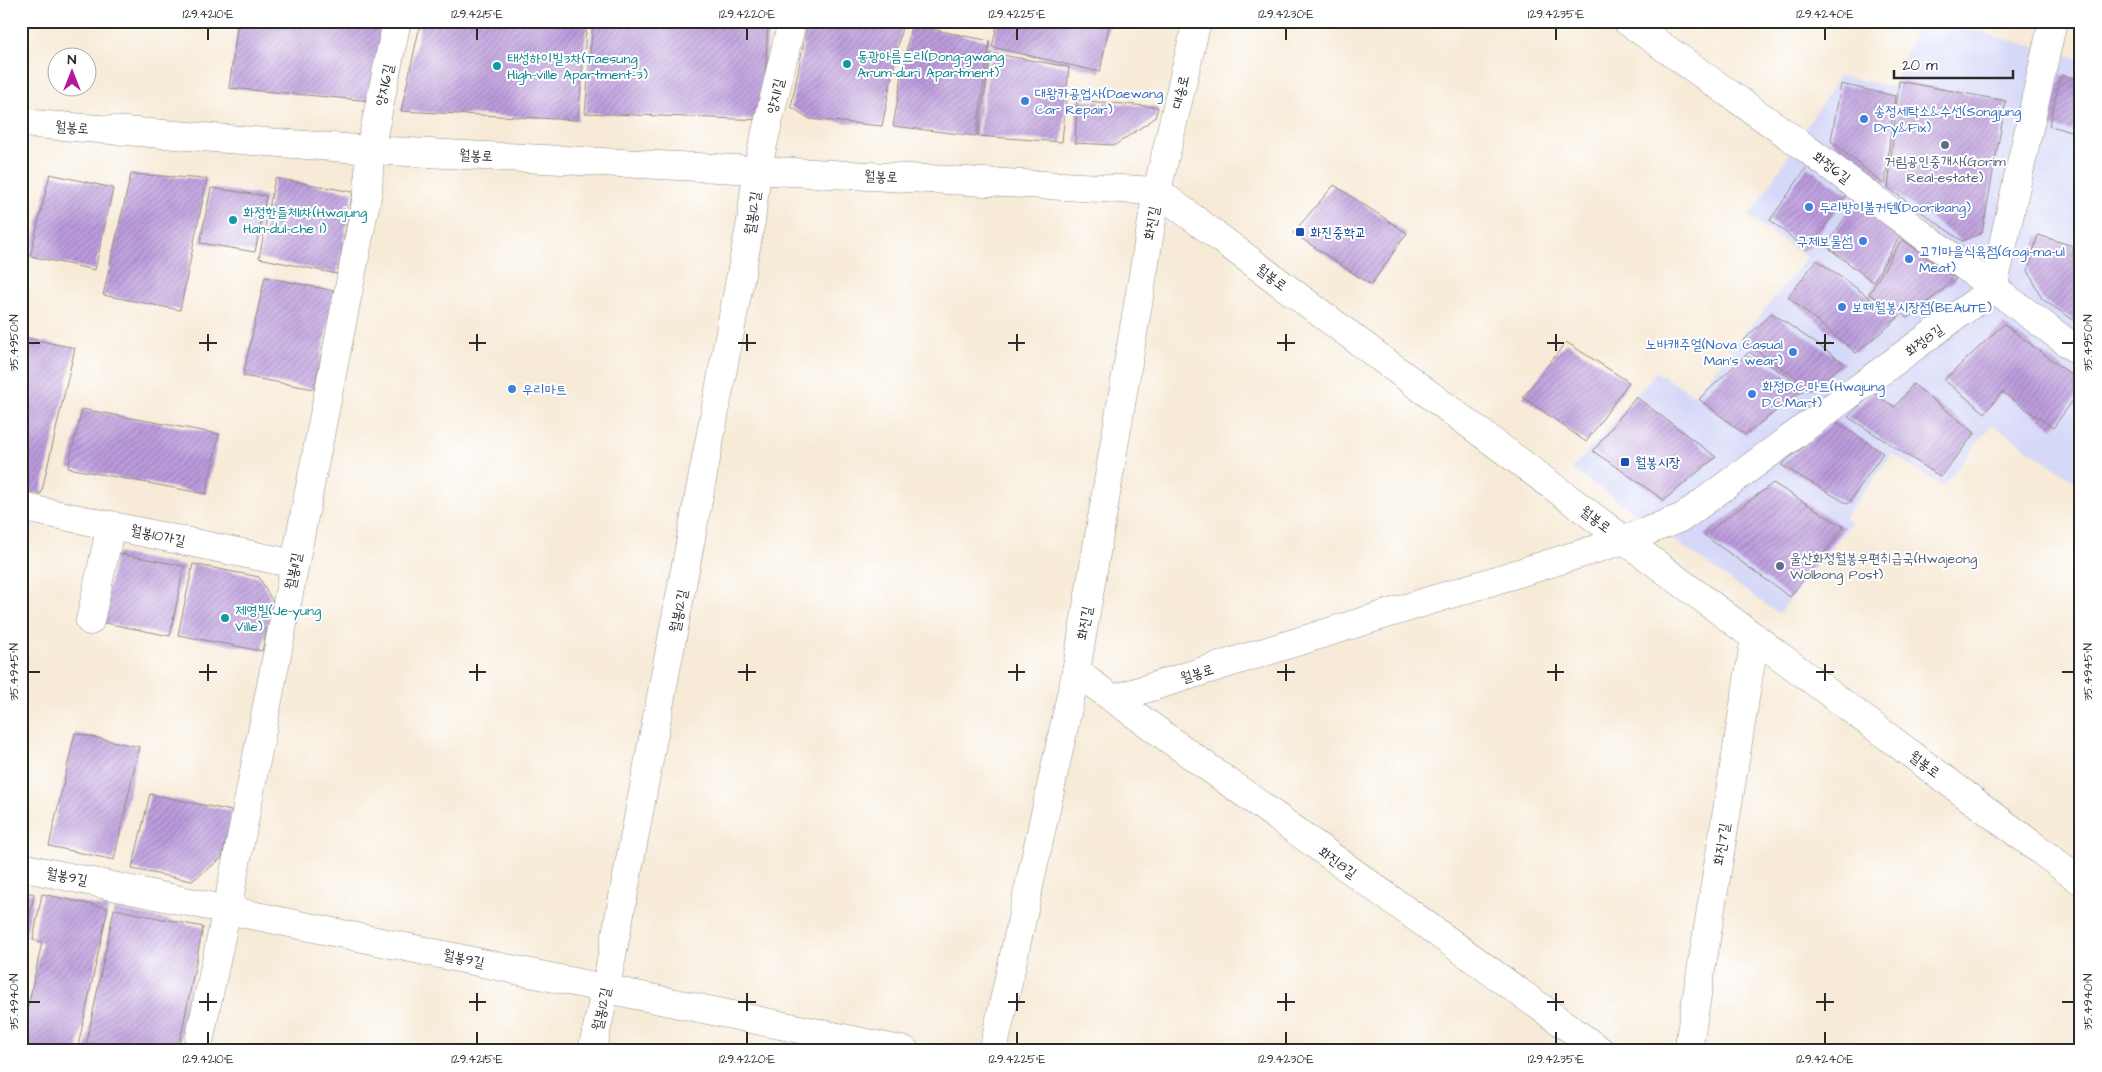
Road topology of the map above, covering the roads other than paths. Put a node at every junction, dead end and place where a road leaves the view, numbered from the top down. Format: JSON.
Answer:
{"nodes":[{"id":1,"x":397,"y":21,"type":"edge"},
{"id":2,"x":792,"y":21,"type":"edge"},
{"id":3,"x":1197,"y":21,"type":"edge"},
{"id":4,"x":1627,"y":21,"type":"edge"},
{"id":5,"x":2053,"y":21,"type":"edge"},
{"id":6,"x":1654,"y":30,"type":"edge"},
{"id":7,"x":21,"y":123,"type":"edge"},
{"id":8,"x":370,"y":150,"type":"junction"},
{"id":9,"x":757,"y":170,"type":"junction"},
{"id":10,"x":1157,"y":191,"type":"junction"},
{"id":11,"x":1994,"y":289,"type":"junction"},
{"id":12,"x":2081,"y":353,"type":"edge"},
{"id":13,"x":21,"y":508,"type":"edge"},
{"id":14,"x":111,"y":525,"type":"junction"},
{"id":15,"x":1625,"y":540,"type":"junction"},
{"id":16,"x":295,"y":564,"type":"junction"},
{"id":17,"x":90,"y":621,"type":"dead end"},
{"id":18,"x":1755,"y":637,"type":"junction"},
{"id":19,"x":1076,"y":672,"type":"junction"},
{"id":20,"x":1113,"y":699,"type":"junction"},
{"id":21,"x":21,"y":868,"type":"edge"},
{"id":22,"x":2081,"y":881,"type":"edge"},
{"id":23,"x":227,"y":909,"type":"junction"},
{"id":24,"x":606,"y":987,"type":"junction"},
{"id":25,"x":196,"y":1051,"type":"edge"},
{"id":26,"x":592,"y":1051,"type":"edge"},
{"id":27,"x":905,"y":1051,"type":"edge"},
{"id":28,"x":993,"y":1051,"type":"edge"},
{"id":29,"x":1601,"y":1051,"type":"edge"},
{"id":30,"x":1688,"y":1051,"type":"edge"}],
"edges":[{"from":1,"to":8,"type":"street","name":"양지6길"},
{"from":2,"to":9,"type":"street","name":"양지1길"},
{"from":3,"to":10,"type":"street","name":"대송로"},
{"from":4,"to":6,"type":"street","name":"화정6길"},
{"from":5,"to":11,"type":"street"},
{"from":6,"to":11,"type":"street","name":"화정6길"},
{"from":7,"to":8,"type":"street","name":"월봉로"},
{"from":8,"to":9,"type":"street","name":"월봉로"},
{"from":8,"to":16,"type":"street","name":"월봉11길"},
{"from":9,"to":10,"type":"street","name":"월봉로"},
{"from":9,"to":24,"type":"street","name":"월봉12길"},
{"from":10,"to":15,"type":"street","name":"월봉로"},
{"from":10,"to":19,"type":"street","name":"화진길"},
{"from":11,"to":12,"type":"street","name":"화정6길"},
{"from":11,"to":15,"type":"street","name":"화정8길"},
{"from":13,"to":14,"type":"street","name":"월봉10가길"},
{"from":14,"to":16,"type":"street","name":"월봉10가길"},
{"from":14,"to":17,"type":"street"},
{"from":15,"to":18,"type":"street","name":"월봉로"},
{"from":15,"to":20,"type":"street","name":"월봉로"},
{"from":16,"to":23,"type":"street","name":"월봉11길"},
{"from":18,"to":22,"type":"street","name":"월봉로"},
{"from":18,"to":30,"type":"street","name":"화진7길"},
{"from":19,"to":20,"type":"street","name":"화진8길"},
{"from":19,"to":28,"type":"street","name":"화진길"},
{"from":20,"to":29,"type":"street","name":"화진8길"},
{"from":21,"to":23,"type":"street","name":"월봉9길"},
{"from":23,"to":24,"type":"street","name":"월봉9길"},
{"from":23,"to":25,"type":"street","name":"월봉11길"},
{"from":24,"to":26,"type":"street","name":"월봉12길"},
{"from":24,"to":27,"type":"street","name":"월봉9길"}]}
